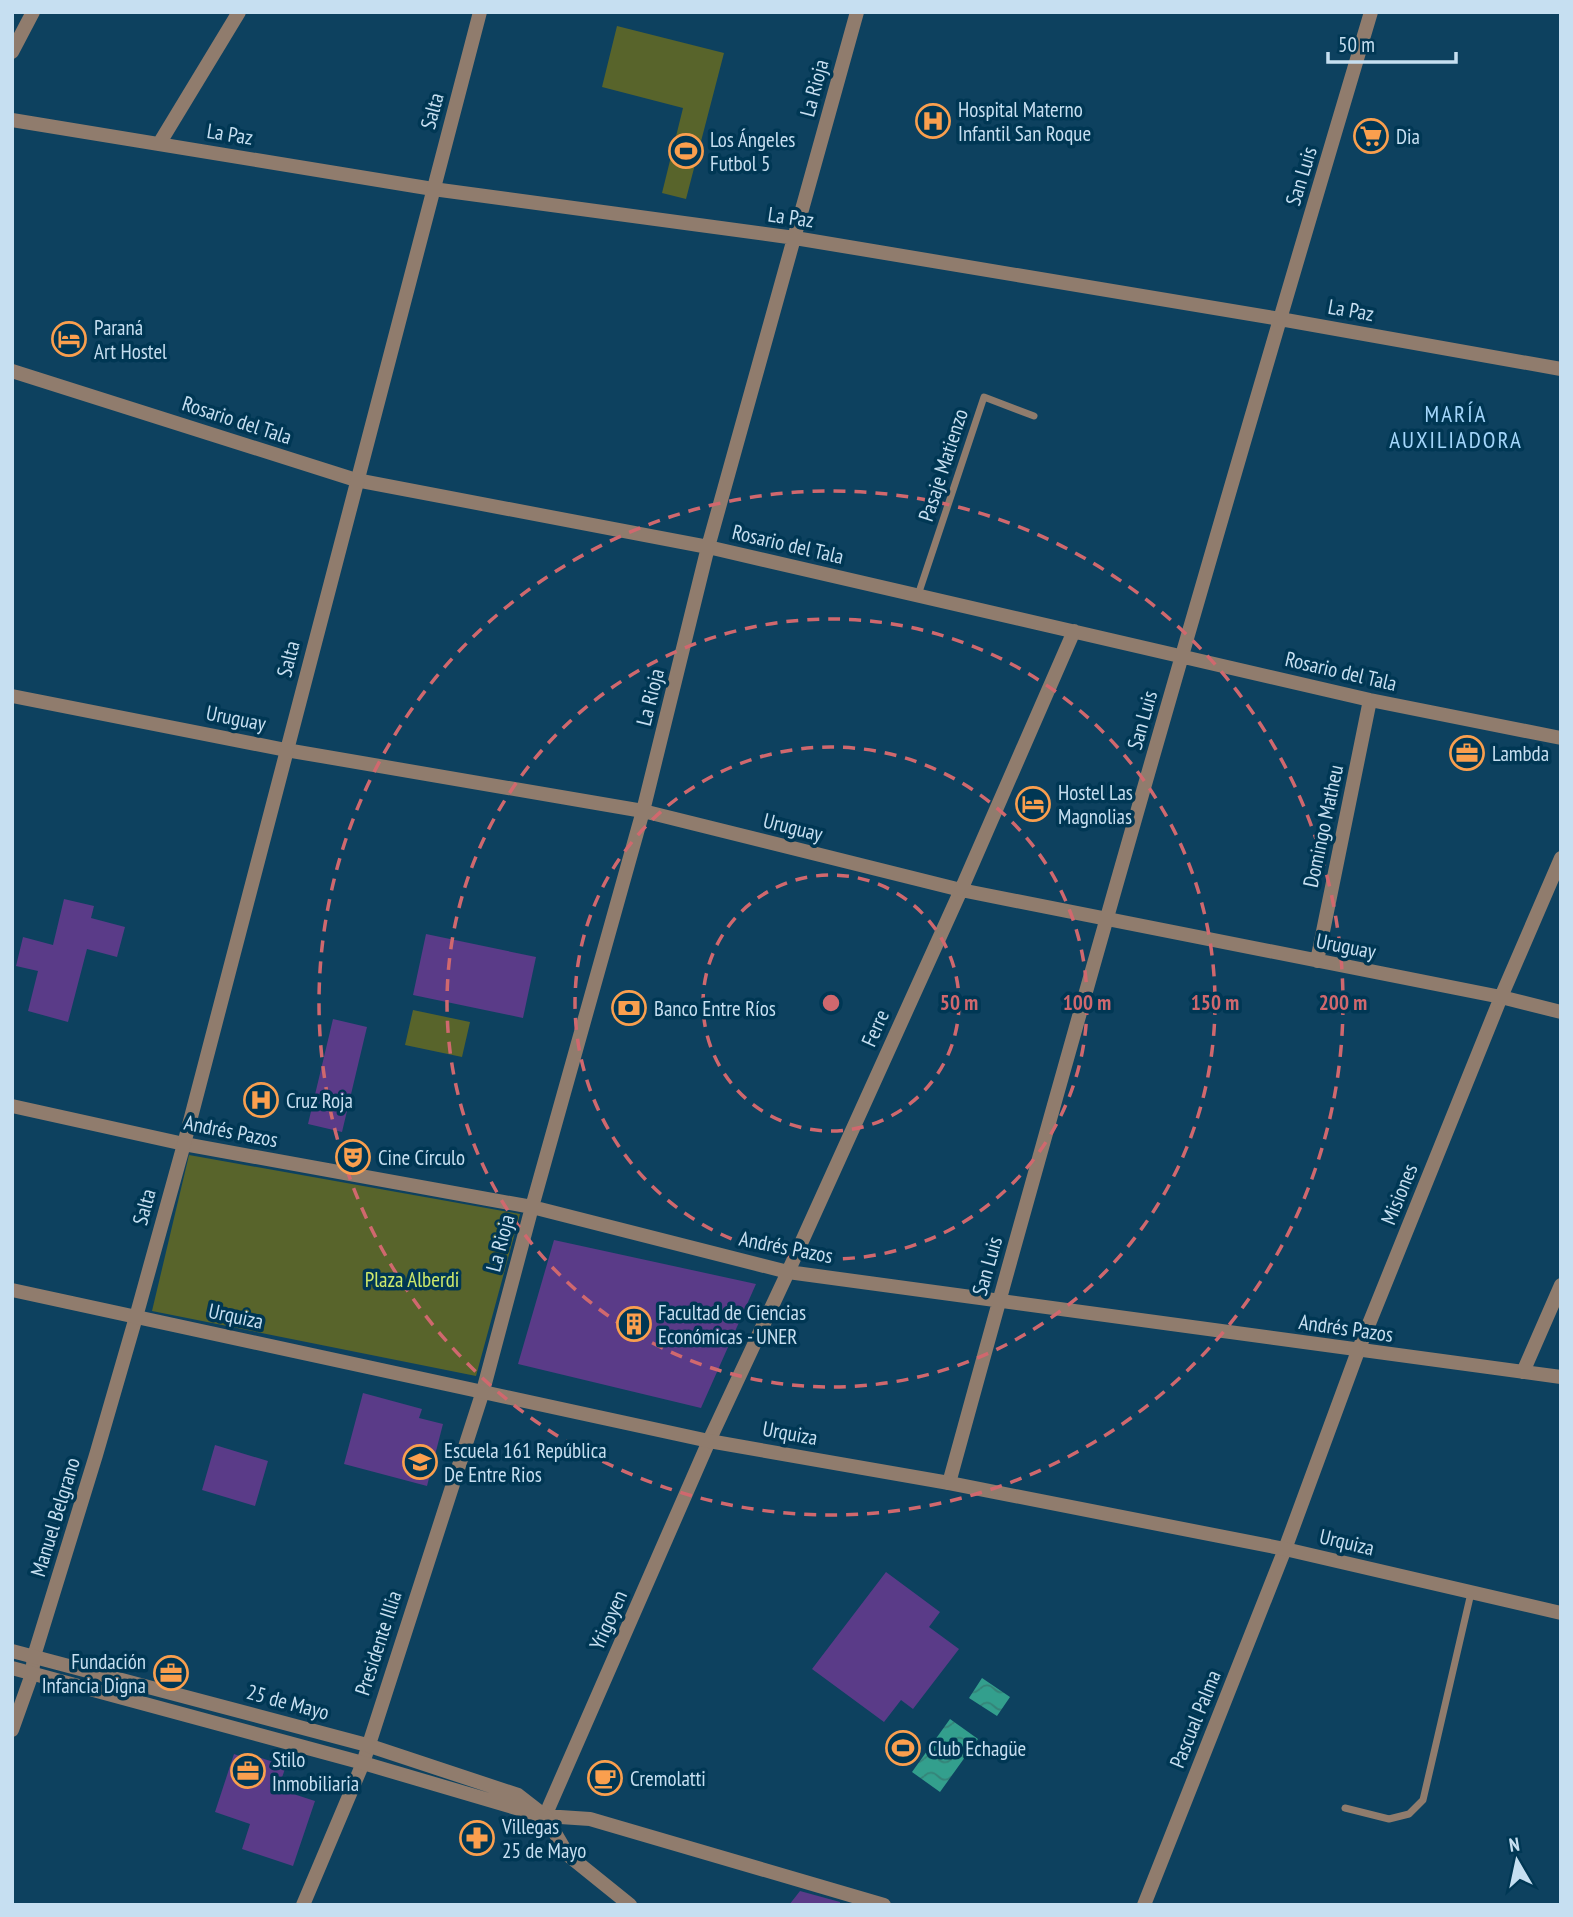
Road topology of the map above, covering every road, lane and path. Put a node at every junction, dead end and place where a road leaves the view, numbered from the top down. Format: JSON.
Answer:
{"nodes":[{"id":1,"x":33,"y":12,"type":"edge"},
{"id":2,"x":239,"y":12,"type":"edge"},
{"id":3,"x":480,"y":12,"type":"edge"},
{"id":4,"x":856,"y":12,"type":"edge"},
{"id":5,"x":1371,"y":12,"type":"edge"},
{"id":6,"x":12,"y":52,"type":"edge"},
{"id":7,"x":12,"y":120,"type":"edge"},
{"id":8,"x":159,"y":144,"type":"junction"},
{"id":9,"x":433,"y":188,"type":"junction"},
{"id":10,"x":794,"y":238,"type":"junction"},
{"id":11,"x":1280,"y":319,"type":"junction"},
{"id":12,"x":1561,"y":369,"type":"edge"},
{"id":13,"x":12,"y":371,"type":"edge"},
{"id":14,"x":1034,"y":416,"type":"dead end"},
{"id":15,"x":356,"y":480,"type":"junction"},
{"id":16,"x":708,"y":547,"type":"junction"},
{"id":17,"x":918,"y":595,"type":"junction"},
{"id":18,"x":1074,"y":631,"type":"junction"},
{"id":19,"x":1182,"y":656,"type":"junction"},
{"id":20,"x":12,"y":696,"type":"edge"},
{"id":21,"x":1370,"y":700,"type":"junction"},
{"id":22,"x":1561,"y":738,"type":"edge"},
{"id":23,"x":286,"y":750,"type":"junction"},
{"id":24,"x":643,"y":811,"type":"junction"},
{"id":25,"x":1561,"y":858,"type":"edge"},
{"id":26,"x":961,"y":890,"type":"junction"},
{"id":27,"x":1107,"y":919,"type":"junction"},
{"id":28,"x":1317,"y":961,"type":"junction"},
{"id":29,"x":1502,"y":998,"type":"junction"},
{"id":30,"x":1561,"y":1012,"type":"edge"},
{"id":31,"x":12,"y":1106,"type":"edge"},
{"id":32,"x":184,"y":1144,"type":"junction"},
{"id":33,"x":532,"y":1207,"type":"junction"},
{"id":34,"x":788,"y":1272,"type":"junction"},
{"id":35,"x":1561,"y":1285,"type":"edge"},
{"id":36,"x":12,"y":1290,"type":"edge"},
{"id":37,"x":999,"y":1301,"type":"junction"},
{"id":38,"x":136,"y":1317,"type":"junction"},
{"id":39,"x":1358,"y":1351,"type":"junction"},
{"id":40,"x":1522,"y":1372,"type":"junction"},
{"id":41,"x":1561,"y":1377,"type":"edge"},
{"id":42,"x":482,"y":1391,"type":"junction"},
{"id":43,"x":709,"y":1441,"type":"junction"},
{"id":44,"x":950,"y":1483,"type":"junction"},
{"id":45,"x":1285,"y":1549,"type":"junction"},
{"id":46,"x":1471,"y":1593,"type":"junction"},
{"id":47,"x":1561,"y":1614,"type":"edge"},
{"id":48,"x":12,"y":1651,"type":"edge"},
{"id":49,"x":34,"y":1656,"type":"junction"},
{"id":50,"x":12,"y":1668,"type":"edge"},
{"id":51,"x":32,"y":1674,"type":"junction"},
{"id":52,"x":12,"y":1730,"type":"edge"},
{"id":53,"x":367,"y":1745,"type":"junction"},
{"id":54,"x":363,"y":1763,"type":"junction"},
{"id":55,"x":1345,"y":1808,"type":"dead end"},
{"id":56,"x":545,"y":1816,"type":"junction"},
{"id":57,"x":303,"y":1905,"type":"edge"},
{"id":58,"x":630,"y":1905,"type":"edge"},
{"id":59,"x":884,"y":1905,"type":"edge"},
{"id":60,"x":1144,"y":1905,"type":"edge"}],
"edges":[{"from":1,"to":6,"type":"street"},
{"from":2,"to":8,"type":"street"},
{"from":3,"to":9,"type":"street","name":"Salta"},
{"from":4,"to":10,"type":"street","name":"La Rioja"},
{"from":5,"to":11,"type":"street","name":"San Luis"},
{"from":7,"to":8,"type":"street","name":"La Paz"},
{"from":8,"to":9,"type":"street","name":"La Paz"},
{"from":9,"to":10,"type":"street","name":"La Paz"},
{"from":9,"to":15,"type":"street","name":"Salta"},
{"from":10,"to":11,"type":"street","name":"La Paz"},
{"from":10,"to":16,"type":"street","name":"La Rioja"},
{"from":11,"to":12,"type":"street","name":"La Paz"},
{"from":11,"to":19,"type":"street","name":"San Luis"},
{"from":13,"to":15,"type":"street","name":"Rosario del Tala"},
{"from":14,"to":17,"type":"lane","name":"Pasaje Matienzo"},
{"from":15,"to":16,"type":"street","name":"Rosario del Tala"},
{"from":15,"to":23,"type":"street","name":"Salta"},
{"from":16,"to":17,"type":"street","name":"Rosario del Tala"},
{"from":16,"to":24,"type":"street","name":"La Rioja"},
{"from":17,"to":18,"type":"street","name":"Rosario del Tala"},
{"from":18,"to":19,"type":"street","name":"Rosario del Tala"},
{"from":18,"to":26,"type":"street","name":"Ferre"},
{"from":19,"to":21,"type":"street","name":"Rosario del Tala"},
{"from":19,"to":27,"type":"street","name":"San Luis"},
{"from":20,"to":23,"type":"street","name":"Uruguay"},
{"from":21,"to":22,"type":"street","name":"Rosario del Tala"},
{"from":21,"to":28,"type":"street","name":"Domingo Matheu"},
{"from":23,"to":24,"type":"street","name":"Uruguay"},
{"from":23,"to":32,"type":"street","name":"Salta"},
{"from":24,"to":26,"type":"street","name":"Uruguay"},
{"from":24,"to":33,"type":"street","name":"La Rioja"},
{"from":25,"to":29,"type":"street","name":"Misiones"},
{"from":26,"to":27,"type":"street","name":"Uruguay"},
{"from":26,"to":34,"type":"street","name":"Ferre"},
{"from":27,"to":28,"type":"street","name":"Uruguay"},
{"from":27,"to":37,"type":"street","name":"San Luis"},
{"from":28,"to":29,"type":"street","name":"Uruguay"},
{"from":29,"to":30,"type":"street","name":"Uruguay"},
{"from":29,"to":39,"type":"street","name":"Misiones"},
{"from":31,"to":32,"type":"street","name":"Andrés Pazos"},
{"from":32,"to":33,"type":"street","name":"Andrés Pazos"},
{"from":32,"to":38,"type":"street","name":"Salta"},
{"from":33,"to":34,"type":"street","name":"Andrés Pazos"},
{"from":33,"to":42,"type":"street","name":"La Rioja"},
{"from":34,"to":37,"type":"street","name":"Andrés Pazos"},
{"from":34,"to":43,"type":"street","name":"Ferre"},
{"from":35,"to":40,"type":"street"},
{"from":36,"to":38,"type":"street","name":"Urquiza"},
{"from":37,"to":39,"type":"street","name":"Andrés Pazos"},
{"from":37,"to":44,"type":"street","name":"San Luis"},
{"from":38,"to":42,"type":"street","name":"Urquiza"},
{"from":38,"to":49,"type":"street","name":"Manuel Belgrano"},
{"from":39,"to":40,"type":"street","name":"Andrés Pazos"},
{"from":39,"to":45,"type":"street","name":"Misiones"},
{"from":40,"to":41,"type":"street","name":"Andrés Pazos"},
{"from":42,"to":43,"type":"street","name":"Urquiza"},
{"from":42,"to":53,"type":"street","name":"Presidente Illia"},
{"from":43,"to":44,"type":"street","name":"Urquiza"},
{"from":43,"to":56,"type":"street","name":"Yrigoyen"},
{"from":44,"to":45,"type":"street","name":"Urquiza"},
{"from":45,"to":46,"type":"street","name":"Urquiza"},
{"from":45,"to":60,"type":"street","name":"Pascual Palma"},
{"from":46,"to":47,"type":"street","name":"Urquiza"},
{"from":46,"to":55,"type":"lane"},
{"from":48,"to":49,"type":"street","name":"25 de Mayo"},
{"from":49,"to":51,"type":"street","name":"Manuel Belgrano"},
{"from":49,"to":53,"type":"street","name":"25 de Mayo"},
{"from":50,"to":51,"type":"street","name":"25 de Mayo"},
{"from":51,"to":52,"type":"street","name":"Manuel Belgrano"},
{"from":51,"to":54,"type":"street","name":"25 de Mayo"},
{"from":53,"to":54,"type":"street","name":"Presidente Illia"},
{"from":53,"to":56,"type":"street","name":"25 de Mayo"},
{"from":54,"to":56,"type":"street","name":"25 de Mayo"},
{"from":54,"to":57,"type":"street","name":"Presidente Illia"},
{"from":56,"to":58,"type":"street"},
{"from":56,"to":59,"type":"street","name":"25 de Mayo"}]}
